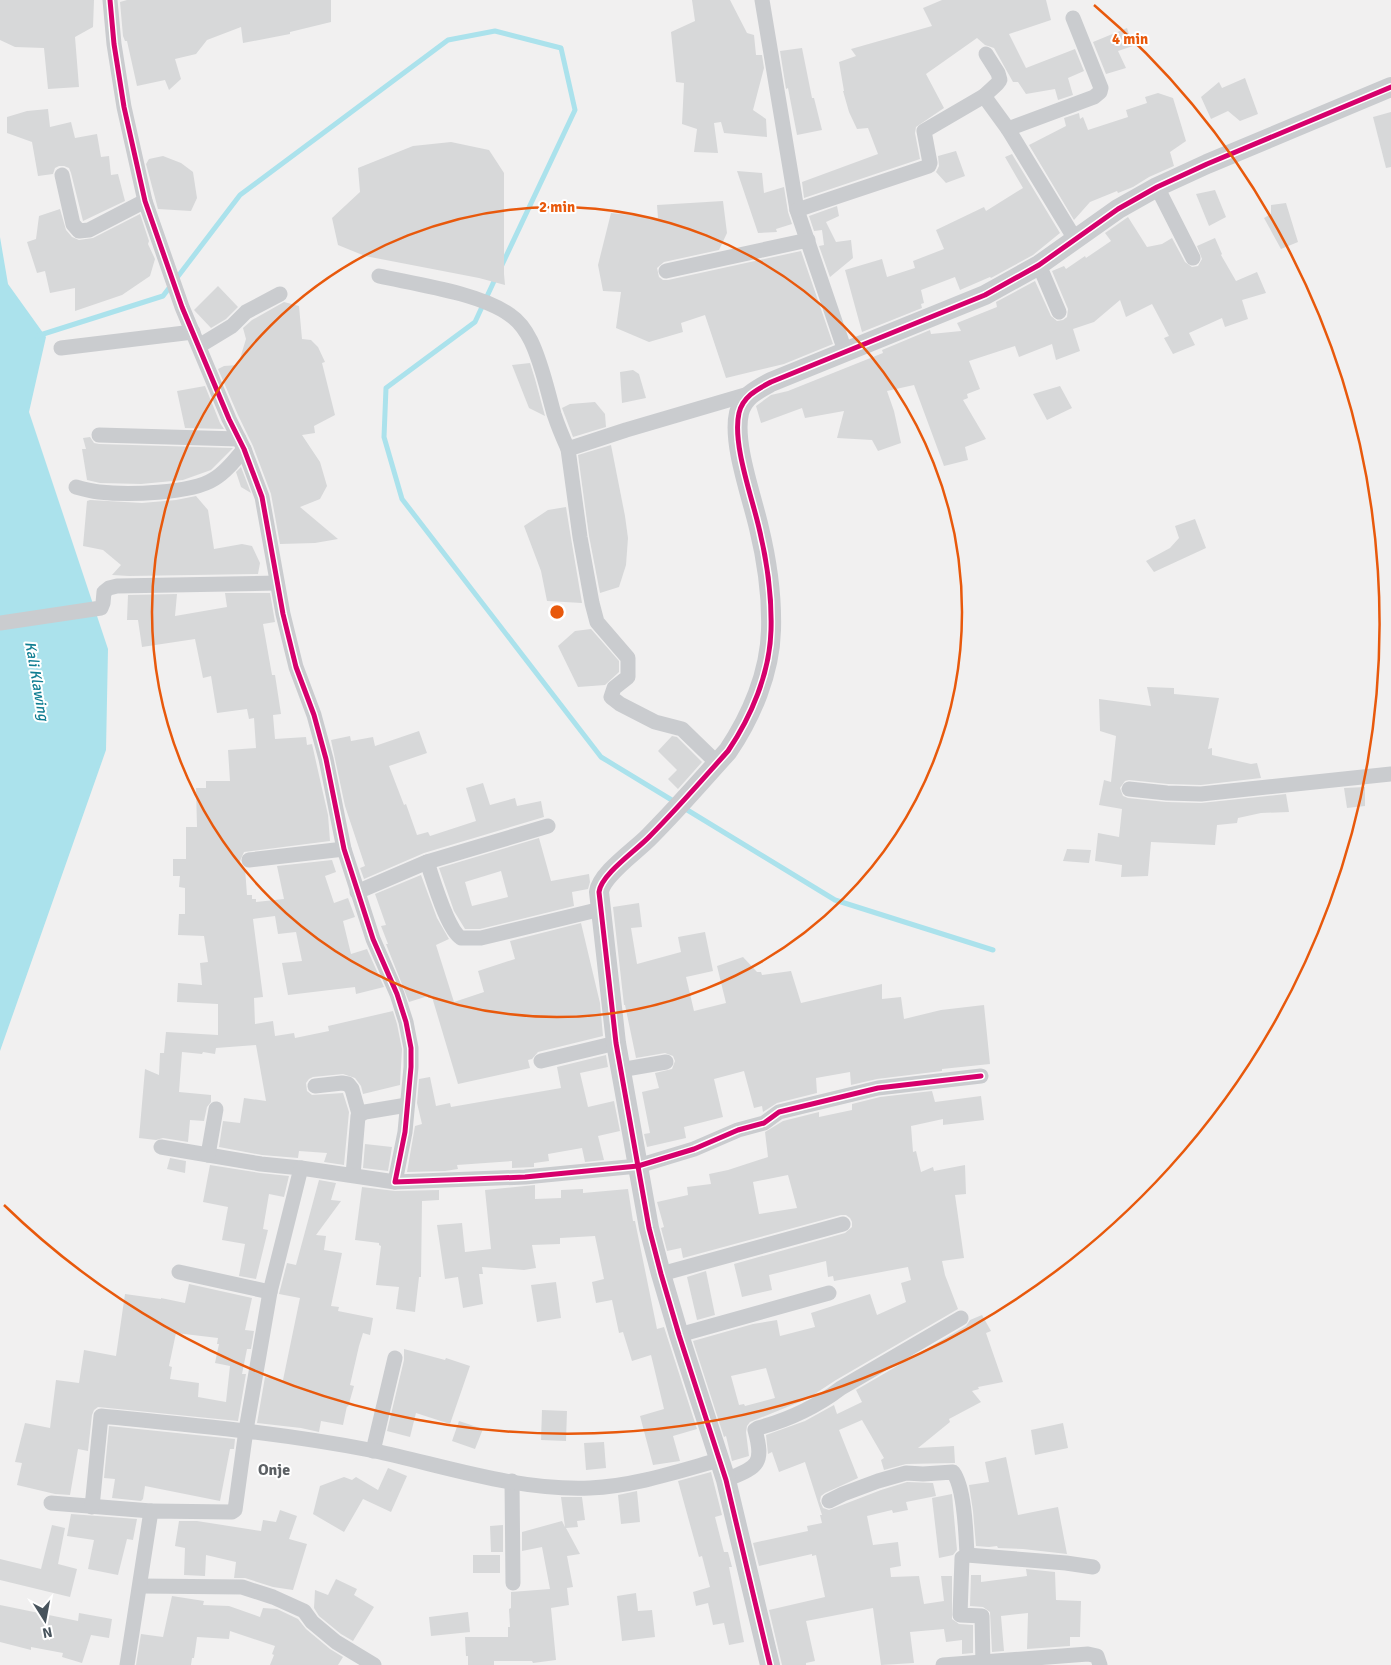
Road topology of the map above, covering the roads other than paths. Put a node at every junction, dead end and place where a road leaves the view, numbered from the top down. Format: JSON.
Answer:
{"nodes":[{"id":1,"x":110,"y":0,"type":"edge"},
{"id":2,"x":763,"y":1,"type":"edge"},
{"id":3,"x":1073,"y":18,"type":"dead end"},
{"id":4,"x":986,"y":54,"type":"dead end"},
{"id":5,"x":1391,"y":87,"type":"edge"},
{"id":6,"x":984,"y":96,"type":"junction"},
{"id":7,"x":1008,"y":129,"type":"junction"},
{"id":8,"x":62,"y":175,"type":"dead end"},
{"id":9,"x":1158,"y":188,"type":"junction"},
{"id":10,"x":146,"y":200,"type":"junction"},
{"id":11,"x":797,"y":210,"type":"junction"},
{"id":12,"x":1075,"y":239,"type":"junction"},
{"id":13,"x":808,"y":240,"type":"junction"},
{"id":14,"x":1193,"y":258,"type":"dead end"},
{"id":15,"x":1039,"y":265,"type":"junction"},
{"id":16,"x":666,"y":271,"type":"dead end"},
{"id":17,"x":379,"y":276,"type":"dead end"},
{"id":18,"x":280,"y":294,"type":"dead end"},
{"id":19,"x":1059,"y":312,"type":"dead end"},
{"id":20,"x":196,"y":339,"type":"junction"},
{"id":21,"x":61,"y":348,"type":"dead end"},
{"id":22,"x":845,"y":351,"type":"junction"},
{"id":23,"x":752,"y":393,"type":"junction"},
{"id":24,"x":99,"y":435,"type":"dead end"},
{"id":25,"x":241,"y":444,"type":"junction"},
{"id":26,"x":568,"y":449,"type":"junction"},
{"id":27,"x":76,"y":487,"type":"dead end"},
{"id":28,"x":277,"y":583,"type":"junction"},
{"id":29,"x":0,"y":623,"type":"edge"},
{"id":30,"x":718,"y":763,"type":"junction"},
{"id":31,"x":1391,"y":774,"type":"edge"},
{"id":32,"x":1129,"y":789,"type":"dead end"},
{"id":33,"x":548,"y":826,"type":"dead end"},
{"id":34,"x":344,"y":849,"type":"junction"},
{"id":35,"x":249,"y":860,"type":"dead end"},
{"id":36,"x":427,"y":862,"type":"junction"},
{"id":37,"x":357,"y":892,"type":"junction"},
{"id":38,"x":600,"y":909,"type":"junction"},
{"id":39,"x":616,"y":1043,"type":"junction"},
{"id":40,"x":541,"y":1061,"type":"dead end"},
{"id":41,"x":666,"y":1062,"type":"dead end"},
{"id":42,"x":620,"y":1070,"type":"junction"},
{"id":43,"x":981,"y":1076,"type":"dead end"},
{"id":44,"x":315,"y":1086,"type":"dead end"},
{"id":45,"x":407,"y":1105,"type":"junction"},
{"id":46,"x":216,"y":1109,"type":"dead end"},
{"id":47,"x":359,"y":1114,"type":"junction"},
{"id":48,"x":162,"y":1146,"type":"dead end"},
{"id":49,"x":208,"y":1155,"type":"junction"},
{"id":50,"x":638,"y":1166,"type":"junction"},
{"id":51,"x":301,"y":1168,"type":"junction"},
{"id":52,"x":353,"y":1175,"type":"junction"},
{"id":53,"x":395,"y":1182,"type":"junction"},
{"id":54,"x":843,"y":1224,"type":"dead end"},
{"id":55,"x":179,"y":1272,"type":"dead end"},
{"id":56,"x":661,"y":1274,"type":"junction"},
{"id":57,"x":270,"y":1292,"type":"junction"},
{"id":58,"x":829,"y":1293,"type":"dead end"},
{"id":59,"x":961,"y":1318,"type":"dead end"},
{"id":60,"x":679,"y":1335,"type":"junction"},
{"id":61,"x":395,"y":1358,"type":"dead end"},
{"id":62,"x":246,"y":1430,"type":"junction"},
{"id":63,"x":373,"y":1451,"type":"junction"},
{"id":64,"x":719,"y":1460,"type":"junction"},
{"id":65,"x":726,"y":1480,"type":"junction"},
{"id":66,"x":512,"y":1482,"type":"junction"},
{"id":67,"x":829,"y":1501,"type":"dead end"},
{"id":68,"x":51,"y":1503,"type":"dead end"},
{"id":69,"x":92,"y":1507,"type":"junction"},
{"id":70,"x":151,"y":1511,"type":"junction"},
{"id":71,"x":967,"y":1555,"type":"junction"},
{"id":72,"x":1093,"y":1567,"type":"dead end"},
{"id":73,"x":513,"y":1583,"type":"dead end"},
{"id":74,"x":140,"y":1586,"type":"junction"},
{"id":75,"x":983,"y":1663,"type":"edge"},
{"id":76,"x":369,"y":1664,"type":"edge"},
{"id":77,"x":127,"y":1665,"type":"edge"},
{"id":78,"x":770,"y":1665,"type":"edge"},
{"id":79,"x":943,"y":1665,"type":"edge"},
{"id":80,"x":1100,"y":1665,"type":"edge"}],
"edges":[{"from":1,"to":10,"type":"street"},
{"from":2,"to":11,"type":"street"},
{"from":3,"to":7,"type":"street"},
{"from":4,"to":6,"type":"street"},
{"from":5,"to":9,"type":"street"},
{"from":6,"to":7,"type":"street"},
{"from":6,"to":11,"type":"street"},
{"from":7,"to":12,"type":"street"},
{"from":8,"to":10,"type":"street"},
{"from":9,"to":12,"type":"street"},
{"from":9,"to":14,"type":"street"},
{"from":10,"to":20,"type":"street"},
{"from":11,"to":13,"type":"street"},
{"from":12,"to":15,"type":"street"},
{"from":13,"to":16,"type":"street"},
{"from":13,"to":22,"type":"street"},
{"from":15,"to":19,"type":"street"},
{"from":15,"to":22,"type":"street"},
{"from":17,"to":26,"type":"street"},
{"from":18,"to":20,"type":"street"},
{"from":20,"to":21,"type":"street"},
{"from":20,"to":25,"type":"street"},
{"from":22,"to":23,"type":"street"},
{"from":23,"to":26,"type":"street"},
{"from":23,"to":30,"type":"street"},
{"from":24,"to":25,"type":"street"},
{"from":25,"to":27,"type":"street"},
{"from":25,"to":28,"type":"street"},
{"from":26,"to":30,"type":"street"},
{"from":28,"to":29,"type":"street"},
{"from":28,"to":34,"type":"street"},
{"from":30,"to":38,"type":"street"},
{"from":31,"to":32,"type":"street"},
{"from":33,"to":36,"type":"street"},
{"from":34,"to":35,"type":"street"},
{"from":34,"to":37,"type":"street"},
{"from":36,"to":37,"type":"street"},
{"from":36,"to":38,"type":"street"},
{"from":37,"to":45,"type":"street"},
{"from":38,"to":39,"type":"street"},
{"from":39,"to":40,"type":"street"},
{"from":39,"to":42,"type":"street"},
{"from":41,"to":42,"type":"street"},
{"from":42,"to":50,"type":"street"},
{"from":43,"to":50,"type":"street"},
{"from":44,"to":47,"type":"street"},
{"from":45,"to":47,"type":"street"},
{"from":45,"to":53,"type":"street"},
{"from":46,"to":49,"type":"street"},
{"from":47,"to":52,"type":"street"},
{"from":48,"to":49,"type":"street"},
{"from":49,"to":51,"type":"street"},
{"from":50,"to":53,"type":"street"},
{"from":50,"to":56,"type":"street"},
{"from":51,"to":52,"type":"street"},
{"from":51,"to":57,"type":"street"},
{"from":52,"to":53,"type":"street"},
{"from":54,"to":56,"type":"street"},
{"from":55,"to":57,"type":"street"},
{"from":56,"to":60,"type":"street"},
{"from":57,"to":62,"type":"street"},
{"from":58,"to":60,"type":"street"},
{"from":59,"to":65,"type":"street"},
{"from":60,"to":64,"type":"street"},
{"from":61,"to":63,"type":"street"},
{"from":62,"to":63,"type":"street"},
{"from":62,"to":69,"type":"street"},
{"from":62,"to":70,"type":"street"},
{"from":63,"to":66,"type":"street"},
{"from":64,"to":65,"type":"street"},
{"from":64,"to":66,"type":"street"},
{"from":65,"to":78,"type":"street"},
{"from":66,"to":73,"type":"street"},
{"from":67,"to":71,"type":"street"},
{"from":68,"to":69,"type":"street"},
{"from":69,"to":70,"type":"street"},
{"from":70,"to":74,"type":"street"},
{"from":71,"to":72,"type":"street"},
{"from":71,"to":75,"type":"street"},
{"from":74,"to":76,"type":"street"},
{"from":74,"to":77,"type":"street"},
{"from":75,"to":79,"type":"street"},
{"from":75,"to":80,"type":"street"}]}
